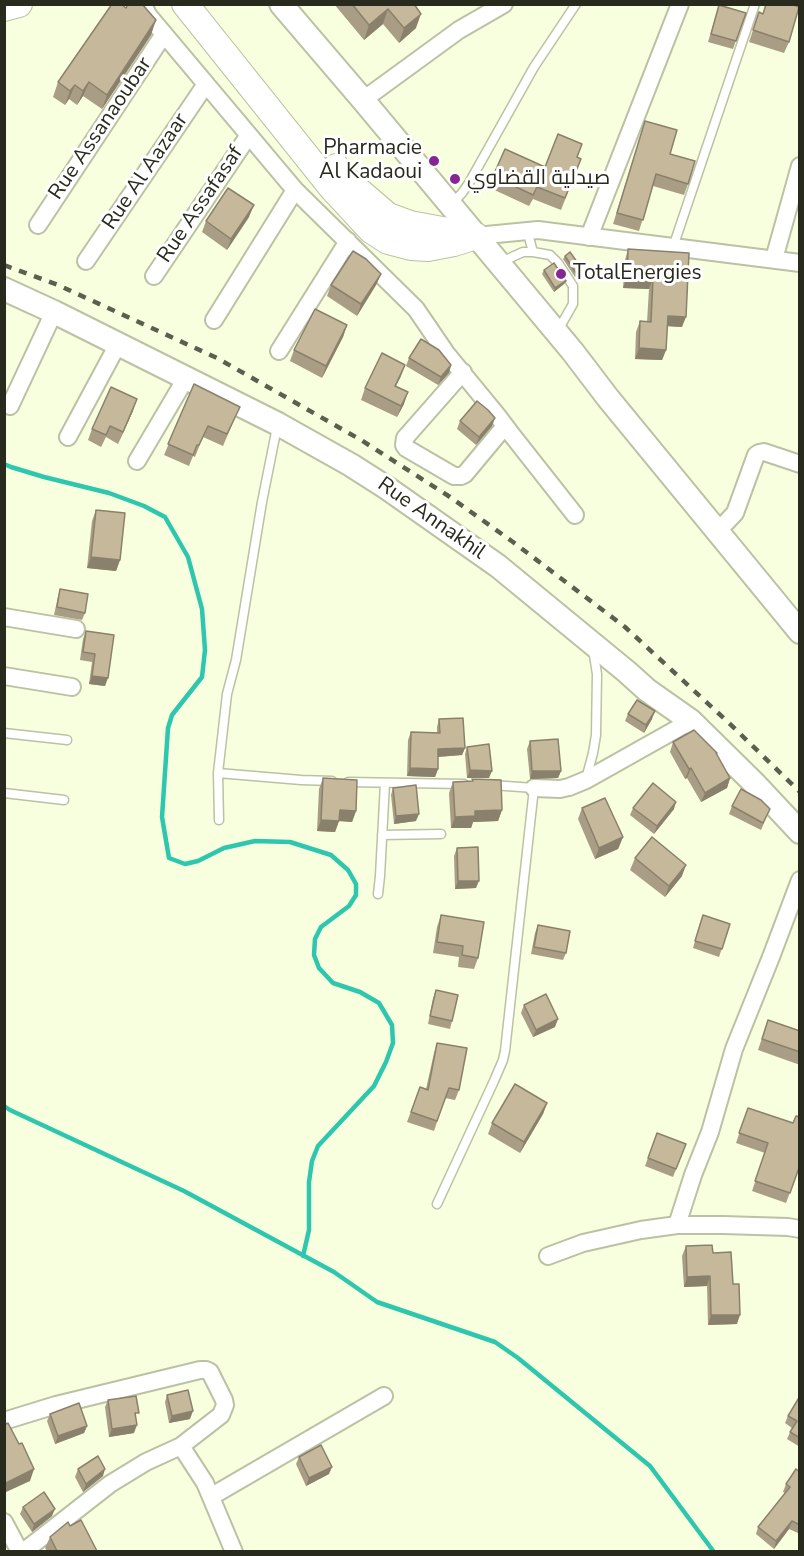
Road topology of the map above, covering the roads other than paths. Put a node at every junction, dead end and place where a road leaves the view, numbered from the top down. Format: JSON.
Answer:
{"nodes":[{"id":1,"x":19,"y":4,"type":"edge"},
{"id":2,"x":143,"y":4,"type":"edge"},
{"id":3,"x":185,"y":4,"type":"edge"},
{"id":4,"x":202,"y":4,"type":"edge"},
{"id":5,"x":281,"y":4,"type":"edge"},
{"id":6,"x":504,"y":4,"type":"edge"},
{"id":7,"x":576,"y":4,"type":"edge"},
{"id":8,"x":680,"y":4,"type":"edge"},
{"id":9,"x":755,"y":4,"type":"edge"},
{"id":10,"x":4,"y":8,"type":"edge"},
{"id":11,"x":164,"y":34,"type":"junction"},
{"id":12,"x":206,"y":84,"type":"junction"},
{"id":13,"x":363,"y":100,"type":"junction"},
{"id":14,"x":249,"y":135,"type":"junction"},
{"id":15,"x":800,"y":166,"type":"edge"},
{"id":16,"x":295,"y":190,"type":"junction"},
{"id":17,"x":450,"y":206,"type":"junction"},
{"id":18,"x":38,"y":225,"type":"dead end"},
{"id":19,"x":527,"y":230,"type":"junction"},
{"id":20,"x":476,"y":236,"type":"junction"},
{"id":21,"x":589,"y":237,"type":"junction"},
{"id":22,"x":348,"y":241,"type":"junction"},
{"id":23,"x":673,"y":247,"type":"junction"},
{"id":24,"x":533,"y":252,"type":"junction"},
{"id":25,"x":774,"y":259,"type":"junction"},
{"id":26,"x":86,"y":261,"type":"dead end"},
{"id":27,"x":498,"y":263,"type":"junction"},
{"id":28,"x":800,"y":263,"type":"edge"},
{"id":29,"x":154,"y":276,"type":"dead end"},
{"id":30,"x":4,"y":289,"type":"edge"},
{"id":31,"x":54,"y":312,"type":"junction"},
{"id":32,"x":214,"y":320,"type":"dead end"},
{"id":33,"x":556,"y":332,"type":"junction"},
{"id":34,"x":118,"y":344,"type":"junction"},
{"id":35,"x":279,"y":351,"type":"dead end"},
{"id":36,"x":463,"y":372,"type":"junction"},
{"id":37,"x":186,"y":378,"type":"junction"},
{"id":38,"x":10,"y":406,"type":"dead end"},
{"id":39,"x":278,"y":424,"type":"junction"},
{"id":40,"x":505,"y":426,"type":"junction"},
{"id":41,"x":68,"y":437,"type":"dead end"},
{"id":42,"x":137,"y":461,"type":"dead end"},
{"id":43,"x":800,"y":464,"type":"edge"},
{"id":44,"x":575,"y":515,"type":"dead end"},
{"id":45,"x":717,"y":532,"type":"junction"},
{"id":46,"x":4,"y":617,"type":"edge"},
{"id":47,"x":76,"y":629,"type":"dead end"},
{"id":48,"x":800,"y":632,"type":"edge"},
{"id":49,"x":592,"y":643,"type":"junction"},
{"id":50,"x":4,"y":676,"type":"edge"},
{"id":51,"x":72,"y":687,"type":"dead end"},
{"id":52,"x":691,"y":722,"type":"junction"},
{"id":53,"x":4,"y":732,"type":"edge"},
{"id":54,"x":67,"y":740,"type":"dead end"},
{"id":55,"x":218,"y":773,"type":"junction"},
{"id":56,"x":586,"y":780,"type":"junction"},
{"id":57,"x":385,"y":783,"type":"junction"},
{"id":58,"x":476,"y":785,"type":"edge"},
{"id":59,"x":488,"y":785,"type":"edge"},
{"id":60,"x":534,"y":788,"type":"junction"},
{"id":61,"x":4,"y":793,"type":"edge"},
{"id":62,"x":64,"y":800,"type":"dead end"},
{"id":63,"x":219,"y":820,"type":"dead end"},
{"id":64,"x":800,"y":832,"type":"edge"},
{"id":65,"x":441,"y":834,"type":"dead end"},
{"id":66,"x":382,"y":835,"type":"junction"},
{"id":67,"x":800,"y":879,"type":"edge"},
{"id":68,"x":378,"y":894,"type":"dead end"},
{"id":69,"x":437,"y":1204,"type":"dead end"},
{"id":70,"x":677,"y":1225,"type":"junction"},
{"id":71,"x":800,"y":1229,"type":"edge"},
{"id":72,"x":548,"y":1256,"type":"dead end"},
{"id":73,"x":384,"y":1396,"type":"dead end"},
{"id":74,"x":4,"y":1421,"type":"edge"},
{"id":75,"x":181,"y":1446,"type":"junction"},
{"id":76,"x":212,"y":1496,"type":"junction"},
{"id":77,"x":4,"y":1522,"type":"edge"},
{"id":78,"x":22,"y":1551,"type":"edge"},
{"id":79,"x":234,"y":1551,"type":"edge"}],
"edges":[{"from":1,"to":10,"type":"main road"},
{"from":2,"to":11,"type":"street"},
{"from":3,"to":20,"type":"main road"},
{"from":4,"to":20,"type":"main road"},
{"from":5,"to":13,"type":"street"},
{"from":6,"to":13,"type":"street"},
{"from":7,"to":17,"type":"lane"},
{"from":8,"to":21,"type":"street"},
{"from":9,"to":23,"type":"lane"},
{"from":11,"to":12,"type":"street"},
{"from":11,"to":18,"type":"street","name":"Rue Assanaoubar"},
{"from":12,"to":14,"type":"street"},
{"from":12,"to":26,"type":"street","name":"Rue Al Aazaar"},
{"from":13,"to":17,"type":"street"},
{"from":14,"to":16,"type":"street"},
{"from":14,"to":29,"type":"street","name":"Rue Assafasaf"},
{"from":15,"to":25,"type":"street"},
{"from":16,"to":22,"type":"street"},
{"from":16,"to":32,"type":"street"},
{"from":17,"to":20,"type":"street"},
{"from":19,"to":20,"type":"street"},
{"from":19,"to":21,"type":"street"},
{"from":19,"to":24,"type":"lane"},
{"from":20,"to":27,"type":"street"},
{"from":21,"to":23,"type":"street"},
{"from":22,"to":35,"type":"street"},
{"from":22,"to":36,"type":"street"},
{"from":23,"to":25,"type":"street"},
{"from":24,"to":27,"type":"lane"},
{"from":24,"to":33,"type":"lane"},
{"from":25,"to":28,"type":"street"},
{"from":27,"to":33,"type":"street"},
{"from":30,"to":31,"type":"street","name":"Rue Annakhil"},
{"from":31,"to":34,"type":"street","name":"Rue Annakhil"},
{"from":31,"to":38,"type":"street"},
{"from":33,"to":45,"type":"street"},
{"from":34,"to":37,"type":"street","name":"Rue Annakhil"},
{"from":34,"to":41,"type":"street"},
{"from":36,"to":40,"type":"street"},
{"from":36,"to":40,"type":"street"},
{"from":37,"to":39,"type":"street","name":"Rue Annakhil"},
{"from":37,"to":42,"type":"street"},
{"from":39,"to":49,"type":"street","name":"Rue Annakhil"},
{"from":39,"to":55,"type":"lane"},
{"from":40,"to":44,"type":"street"},
{"from":43,"to":45,"type":"street"},
{"from":45,"to":48,"type":"street"},
{"from":46,"to":47,"type":"street"},
{"from":49,"to":52,"type":"street","name":"Rue Annakhil"},
{"from":49,"to":56,"type":"lane"},
{"from":50,"to":51,"type":"street"},
{"from":52,"to":56,"type":"street"},
{"from":52,"to":64,"type":"street","name":"Rue Annakhil"},
{"from":53,"to":54,"type":"lane"},
{"from":55,"to":57,"type":"lane"},
{"from":55,"to":63,"type":"lane"},
{"from":56,"to":60,"type":"street"},
{"from":57,"to":58,"type":"lane"},
{"from":57,"to":66,"type":"lane"},
{"from":59,"to":60,"type":"lane"},
{"from":60,"to":69,"type":"lane"},
{"from":61,"to":62,"type":"lane"},
{"from":65,"to":66,"type":"lane"},
{"from":66,"to":68,"type":"lane"},
{"from":67,"to":70,"type":"street"},
{"from":70,"to":71,"type":"street"},
{"from":70,"to":72,"type":"street"},
{"from":73,"to":76,"type":"street"},
{"from":74,"to":75,"type":"street"},
{"from":75,"to":76,"type":"street"},
{"from":75,"to":78,"type":"street"},
{"from":76,"to":79,"type":"street"},
{"from":77,"to":78,"type":"street"}]}
